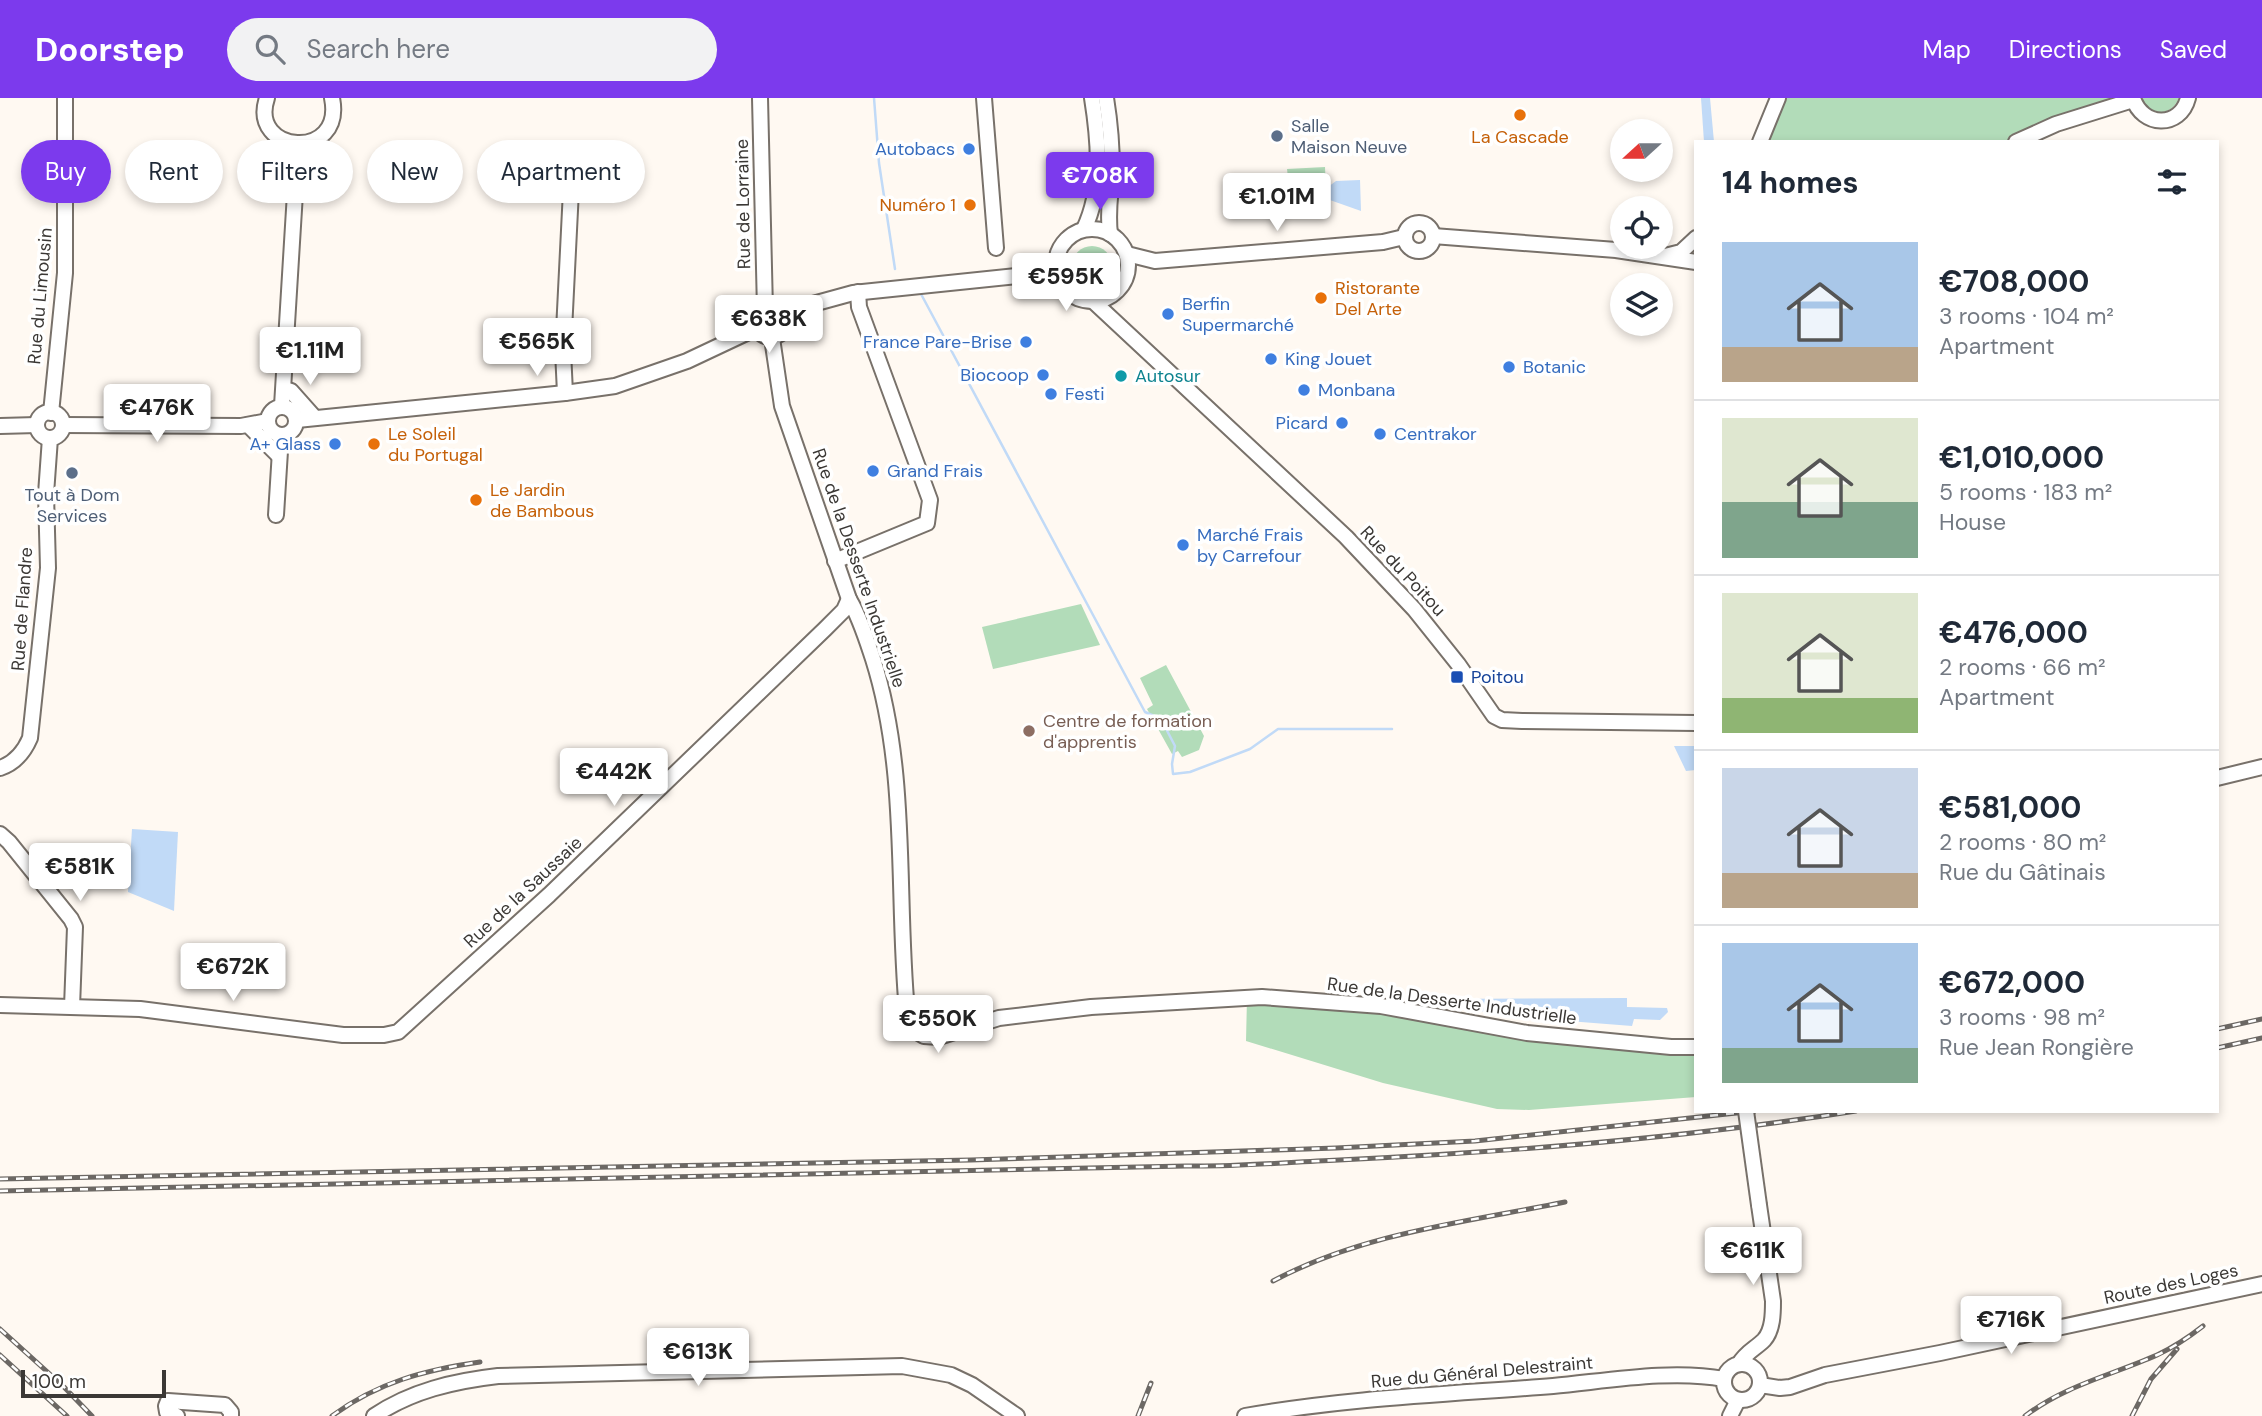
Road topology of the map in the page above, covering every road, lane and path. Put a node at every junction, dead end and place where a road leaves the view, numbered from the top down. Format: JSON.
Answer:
{"nodes":[{"id":1,"x":65,"y":98,"type":"edge"},
{"id":2,"x":267,"y":98,"type":"edge"},
{"id":3,"x":332,"y":98,"type":"edge"},
{"id":4,"x":760,"y":98,"type":"edge"},
{"id":5,"x":984,"y":98,"type":"edge"},
{"id":6,"x":1092,"y":98,"type":"edge"},
{"id":7,"x":1106,"y":98,"type":"edge"},
{"id":8,"x":1778,"y":98,"type":"edge"},
{"id":9,"x":2188,"y":98,"type":"edge"},
{"id":10,"x":2133,"y":99,"type":"edge"},
{"id":11,"x":282,"y":140,"type":"edge"},
{"id":12,"x":315,"y":140,"type":"edge"},
{"id":13,"x":1761,"y":140,"type":"edge"},
{"id":14,"x":2020,"y":140,"type":"edge"},
{"id":15,"x":295,"y":203,"type":"edge"},
{"id":16,"x":570,"y":203,"type":"edge"},
{"id":17,"x":1084,"y":229,"type":"junction"},
{"id":18,"x":1110,"y":234,"type":"junction"},
{"id":19,"x":1694,"y":240,"type":"edge"},
{"id":20,"x":996,"y":248,"type":"dead end"},
{"id":21,"x":1610,"y":250,"type":"edge"},
{"id":22,"x":1126,"y":254,"type":"junction"},
{"id":23,"x":1673,"y":254,"type":"edge"},
{"id":24,"x":1056,"y":259,"type":"junction"},
{"id":25,"x":1673,"y":259,"type":"edge"},
{"id":26,"x":1155,"y":261,"type":"junction"},
{"id":27,"x":1694,"y":262,"type":"edge"},
{"id":28,"x":1128,"y":272,"type":"junction"},
{"id":29,"x":1036,"y":274,"type":"junction"},
{"id":30,"x":1059,"y":283,"type":"junction"},
{"id":31,"x":1118,"y":291,"type":"junction"},
{"id":32,"x":858,"y":292,"type":"junction"},
{"id":33,"x":823,"y":300,"type":"junction"},
{"id":34,"x":1094,"y":302,"type":"junction"},
{"id":35,"x":765,"y":310,"type":"junction"},
{"id":36,"x":780,"y":313,"type":"junction"},
{"id":37,"x":1121,"y":325,"type":"junction"},
{"id":38,"x":757,"y":328,"type":"junction"},
{"id":39,"x":778,"y":333,"type":"junction"},
{"id":40,"x":284,"y":389,"type":"junction"},
{"id":41,"x":565,"y":393,"type":"junction"},
{"id":42,"x":282,"y":406,"type":"junction"},
{"id":43,"x":51,"y":412,"type":"junction"},
{"id":44,"x":315,"y":418,"type":"junction"},
{"id":45,"x":268,"y":421,"type":"junction"},
{"id":46,"x":297,"y":421,"type":"junction"},
{"id":47,"x":37,"y":425,"type":"junction"},
{"id":48,"x":63,"y":425,"type":"junction"},
{"id":49,"x":248,"y":425,"type":"junction"},
{"id":50,"x":0,"y":426,"type":"edge"},
{"id":51,"x":281,"y":435,"type":"junction"},
{"id":52,"x":50,"y":438,"type":"junction"},
{"id":53,"x":279,"y":456,"type":"junction"},
{"id":54,"x":276,"y":515,"type":"dead end"},
{"id":55,"x":835,"y":561,"type":"junction"},
{"id":56,"x":849,"y":599,"type":"junction"},
{"id":57,"x":1694,"y":723,"type":"edge"},
{"id":58,"x":2262,"y":767,"type":"edge"},
{"id":59,"x":0,"y":768,"type":"edge"},
{"id":60,"x":2219,"y":778,"type":"edge"},
{"id":61,"x":0,"y":834,"type":"edge"},
{"id":62,"x":0,"y":1005,"type":"edge"},
{"id":63,"x":72,"y":1007,"type":"junction"},
{"id":64,"x":1694,"y":1047,"type":"edge"},
{"id":65,"x":1746,"y":1113,"type":"edge"},
{"id":66,"x":2262,"y":1284,"type":"edge"},
{"id":67,"x":1739,"y":1364,"type":"junction"},
{"id":68,"x":1724,"y":1378,"type":"junction"},
{"id":69,"x":1760,"y":1385,"type":"junction"},
{"id":70,"x":1738,"y":1400,"type":"junction"},
{"id":71,"x":1253,"y":1415,"type":"edge"},
{"id":72,"x":177,"y":1416,"type":"edge"},
{"id":73,"x":231,"y":1416,"type":"edge"},
{"id":74,"x":374,"y":1416,"type":"edge"},
{"id":75,"x":1017,"y":1416,"type":"edge"},
{"id":76,"x":1730,"y":1416,"type":"edge"}],
"edges":[{"from":1,"to":43,"type":"street","name":"Rue du Limousin"},
{"from":2,"to":11,"type":"street"},
{"from":3,"to":12,"type":"street"},
{"from":4,"to":35,"type":"street","name":"Rue de Lorraine"},
{"from":5,"to":20,"type":"street"},
{"from":6,"to":17,"type":"street"},
{"from":7,"to":18,"type":"street"},
{"from":8,"to":13,"type":"street"},
{"from":9,"to":10,"type":"street"},
{"from":10,"to":14,"type":"street"},
{"from":15,"to":40,"type":"street"},
{"from":16,"to":41,"type":"street"},
{"from":17,"to":18,"type":"street"},
{"from":17,"to":24,"type":"street"},
{"from":18,"to":22,"type":"street"},
{"from":19,"to":23,"type":"street"},
{"from":21,"to":26,"type":"street"},
{"from":22,"to":26,"type":"street"},
{"from":22,"to":28,"type":"street"},
{"from":24,"to":29,"type":"street"},
{"from":24,"to":30,"type":"street"},
{"from":25,"to":27,"type":"street"},
{"from":26,"to":28,"type":"street"},
{"from":28,"to":31,"type":"street"},
{"from":29,"to":30,"type":"street"},
{"from":29,"to":32,"type":"street"},
{"from":30,"to":34,"type":"street"},
{"from":31,"to":34,"type":"street"},
{"from":31,"to":37,"type":"street"},
{"from":32,"to":33,"type":"street"},
{"from":32,"to":55,"type":"street"},
{"from":33,"to":36,"type":"street"},
{"from":33,"to":39,"type":"street"},
{"from":34,"to":37,"type":"street","name":"Rue du Poitou"},
{"from":35,"to":36,"type":"street"},
{"from":35,"to":38,"type":"street"},
{"from":36,"to":39,"type":"street"},
{"from":37,"to":57,"type":"street","name":"Rue du Poitou"},
{"from":38,"to":39,"type":"street"},
{"from":38,"to":41,"type":"street"},
{"from":39,"to":55,"type":"street","name":"Rue de la Desserte Industrielle"},
{"from":40,"to":42,"type":"street"},
{"from":40,"to":44,"type":"street"},
{"from":41,"to":44,"type":"street"},
{"from":42,"to":45,"type":"street"},
{"from":42,"to":46,"type":"street"},
{"from":43,"to":47,"type":"street"},
{"from":43,"to":48,"type":"street"},
{"from":44,"to":46,"type":"street"},
{"from":45,"to":49,"type":"street"},
{"from":45,"to":51,"type":"street"},
{"from":46,"to":51,"type":"street"},
{"from":47,"to":50,"type":"street"},
{"from":47,"to":52,"type":"street"},
{"from":48,"to":49,"type":"street"},
{"from":48,"to":52,"type":"street"},
{"from":49,"to":53,"type":"street"},
{"from":51,"to":53,"type":"street"},
{"from":52,"to":59,"type":"street","name":"Rue de Flandre"},
{"from":53,"to":54,"type":"street"},
{"from":55,"to":56,"type":"street","name":"Rue de la Desserte Industrielle"},
{"from":56,"to":63,"type":"street","name":"Rue de la Saussaie"},
{"from":56,"to":64,"type":"street","name":"Rue de la Desserte Industrielle"},
{"from":58,"to":60,"type":"street"},
{"from":61,"to":63,"type":"street"},
{"from":62,"to":63,"type":"street"},
{"from":65,"to":67,"type":"street","bridge":true},
{"from":66,"to":69,"type":"street","name":"Route des Loges"},
{"from":67,"to":68,"type":"street"},
{"from":67,"to":69,"type":"street"},
{"from":68,"to":70,"type":"street"},
{"from":68,"to":71,"type":"street","name":"Rue du Général Delestraint"},
{"from":69,"to":70,"type":"street"},
{"from":70,"to":76,"type":"street"},
{"from":72,"to":73,"type":"street"},
{"from":74,"to":75,"type":"street"}]}
